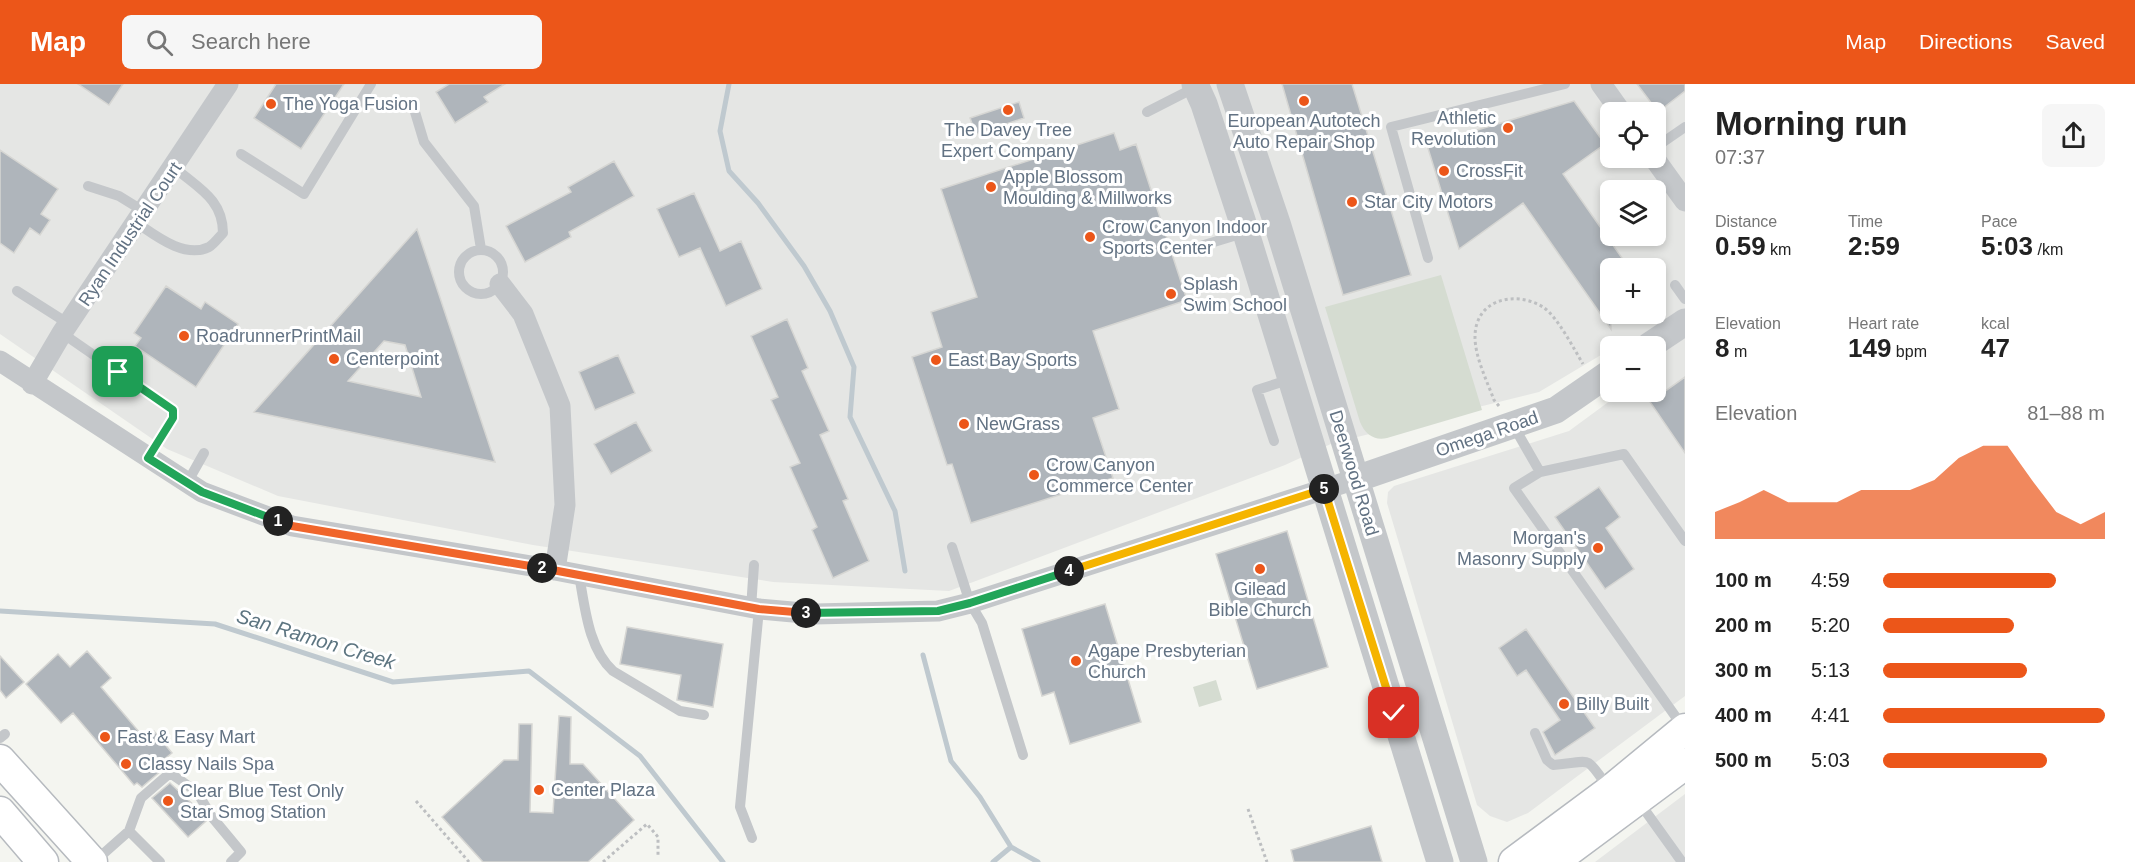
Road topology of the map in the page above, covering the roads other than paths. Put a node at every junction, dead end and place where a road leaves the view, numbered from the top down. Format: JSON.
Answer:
{"nodes":[{"id":1,"x":228,"y":84,"type":"edge"},
{"id":2,"x":371,"y":84,"type":"edge"},
{"id":3,"x":1230,"y":84,"type":"edge"},
{"id":4,"x":1565,"y":84,"type":"edge"},
{"id":5,"x":1601,"y":84,"type":"edge"},
{"id":6,"x":1196,"y":86,"type":"edge"},
{"id":7,"x":1614,"y":102,"type":"edge"},
{"id":8,"x":415,"y":112,"type":"dead end"},
{"id":9,"x":1147,"y":112,"type":"dead end"},
{"id":10,"x":1685,"y":127,"type":"edge"},
{"id":11,"x":1666,"y":140,"type":"edge"},
{"id":12,"x":241,"y":154,"type":"dead end"},
{"id":13,"x":175,"y":168,"type":"junction"},
{"id":14,"x":1661,"y":168,"type":"edge"},
{"id":15,"x":88,"y":186,"type":"dead end"},
{"id":16,"x":1685,"y":201,"type":"edge"},
{"id":17,"x":141,"y":217,"type":"junction"},
{"id":18,"x":1276,"y":223,"type":"junction"},
{"id":19,"x":1245,"y":232,"type":"junction"},
{"id":20,"x":481,"y":249,"type":"junction"},
{"id":21,"x":1191,"y":249,"type":"dead end"},
{"id":22,"x":1428,"y":258,"type":"dead end"},
{"id":23,"x":500,"y":284,"type":"junction"},
{"id":24,"x":1675,"y":285,"type":"dead end"},
{"id":25,"x":17,"y":291,"type":"dead end"},
{"id":26,"x":1685,"y":298,"type":"edge"},
{"id":27,"x":1685,"y":322,"type":"edge"},
{"id":28,"x":66,"y":329,"type":"junction"},
{"id":29,"x":1664,"y":336,"type":"edge"},
{"id":30,"x":0,"y":362,"type":"edge"},
{"id":31,"x":1291,"y":379,"type":"junction"},
{"id":32,"x":1600,"y":380,"type":"edge"},
{"id":33,"x":32,"y":384,"type":"junction"},
{"id":34,"x":1513,"y":425,"type":"junction"},
{"id":35,"x":1274,"y":441,"type":"dead end"},
{"id":36,"x":204,"y":453,"type":"dead end"},
{"id":37,"x":148,"y":458,"type":"junction"},
{"id":38,"x":1540,"y":472,"type":"junction"},
{"id":39,"x":1356,"y":479,"type":"junction"},
{"id":40,"x":187,"y":483,"type":"junction"},
{"id":41,"x":1325,"y":489,"type":"junction"},
{"id":42,"x":1685,"y":541,"type":"edge"},
{"id":43,"x":952,"y":547,"type":"dead end"},
{"id":44,"x":754,"y":565,"type":"dead end"},
{"id":45,"x":555,"y":570,"type":"junction"},
{"id":46,"x":579,"y":575,"type":"junction"},
{"id":47,"x":970,"y":603,"type":"junction"},
{"id":48,"x":755,"y":608,"type":"junction"},
{"id":49,"x":704,"y":715,"type":"dead end"},
{"id":50,"x":1685,"y":729,"type":"edge"},
{"id":51,"x":1535,"y":733,"type":"dead end"},
{"id":52,"x":2,"y":744,"type":"edge"},
{"id":53,"x":1023,"y":755,"type":"dead end"},
{"id":54,"x":1685,"y":764,"type":"edge"},
{"id":55,"x":1624,"y":795,"type":"junction"},
{"id":56,"x":0,"y":812,"type":"edge"},
{"id":57,"x":129,"y":831,"type":"junction"},
{"id":58,"x":752,"y":838,"type":"dead end"},
{"id":59,"x":43,"y":862,"type":"edge"},
{"id":60,"x":93,"y":862,"type":"edge"},
{"id":61,"x":160,"y":862,"type":"edge"},
{"id":62,"x":231,"y":862,"type":"edge"},
{"id":63,"x":1440,"y":862,"type":"edge"},
{"id":64,"x":1474,"y":862,"type":"edge"},
{"id":65,"x":1514,"y":862,"type":"edge"},
{"id":66,"x":1553,"y":862,"type":"edge"},
{"id":67,"x":1682,"y":862,"type":"edge"}],
"edges":[{"from":1,"to":13,"type":"street","name":"Ryan Industrial Court"},
{"from":2,"to":12,"type":"lane"},
{"from":3,"to":18,"type":"street","name":"Deerwood Road"},
{"from":4,"to":22,"type":"lane"},
{"from":5,"to":7,"type":"street"},
{"from":6,"to":9,"type":"lane"},
{"from":6,"to":19,"type":"street","name":"Deerwood Road"},
{"from":8,"to":20,"type":"lane"},
{"from":10,"to":11,"type":"lane"},
{"from":13,"to":17,"type":"street","name":"Ryan Industrial Court"},
{"from":13,"to":17,"type":"lane"},
{"from":14,"to":16,"type":"street"},
{"from":15,"to":17,"type":"lane"},
{"from":17,"to":28,"type":"street","name":"Ryan Industrial Court"},
{"from":18,"to":19,"type":"lane"},
{"from":18,"to":39,"type":"street","name":"Deerwood Road"},
{"from":19,"to":21,"type":"lane"},
{"from":19,"to":31,"type":"street","name":"Deerwood Road"},
{"from":20,"to":23,"type":"lane"},
{"from":20,"to":23,"type":"lane"},
{"from":23,"to":45,"type":"street"},
{"from":24,"to":26,"type":"lane"},
{"from":25,"to":28,"type":"lane"},
{"from":27,"to":29,"type":"street"},
{"from":28,"to":33,"type":"street","name":"Ryan Industrial Court"},
{"from":28,"to":37,"type":"lane"},
{"from":30,"to":33,"type":"street"},
{"from":31,"to":35,"type":"lane"},
{"from":31,"to":41,"type":"street","name":"Deerwood Road"},
{"from":32,"to":34,"type":"street","name":"Omega Road"},
{"from":33,"to":37,"type":"street"},
{"from":34,"to":38,"type":"lane"},
{"from":34,"to":39,"type":"street","name":"Omega Road"},
{"from":36,"to":40,"type":"lane"},
{"from":37,"to":40,"type":"street"},
{"from":38,"to":42,"type":"lane"},
{"from":38,"to":50,"type":"lane"},
{"from":39,"to":41,"type":"street"},
{"from":39,"to":64,"type":"street","name":"Deerwood Road"},
{"from":40,"to":45,"type":"street"},
{"from":41,"to":47,"type":"street"},
{"from":41,"to":63,"type":"street","name":"Deerwood Road"},
{"from":43,"to":47,"type":"lane"},
{"from":44,"to":48,"type":"lane"},
{"from":45,"to":46,"type":"street"},
{"from":46,"to":48,"type":"street"},
{"from":46,"to":49,"type":"lane"},
{"from":47,"to":48,"type":"street"},
{"from":47,"to":53,"type":"lane"},
{"from":48,"to":58,"type":"lane"},
{"from":50,"to":55,"type":"main road"},
{"from":51,"to":55,"type":"lane"},
{"from":52,"to":60,"type":"main road"},
{"from":54,"to":55,"type":"main road"},
{"from":55,"to":65,"type":"main road"},
{"from":55,"to":66,"type":"main road"},
{"from":55,"to":67,"type":"lane"},
{"from":56,"to":59,"type":"main road"},
{"from":57,"to":60,"type":"lane"},
{"from":57,"to":61,"type":"lane"},
{"from":57,"to":62,"type":"lane"}]}
